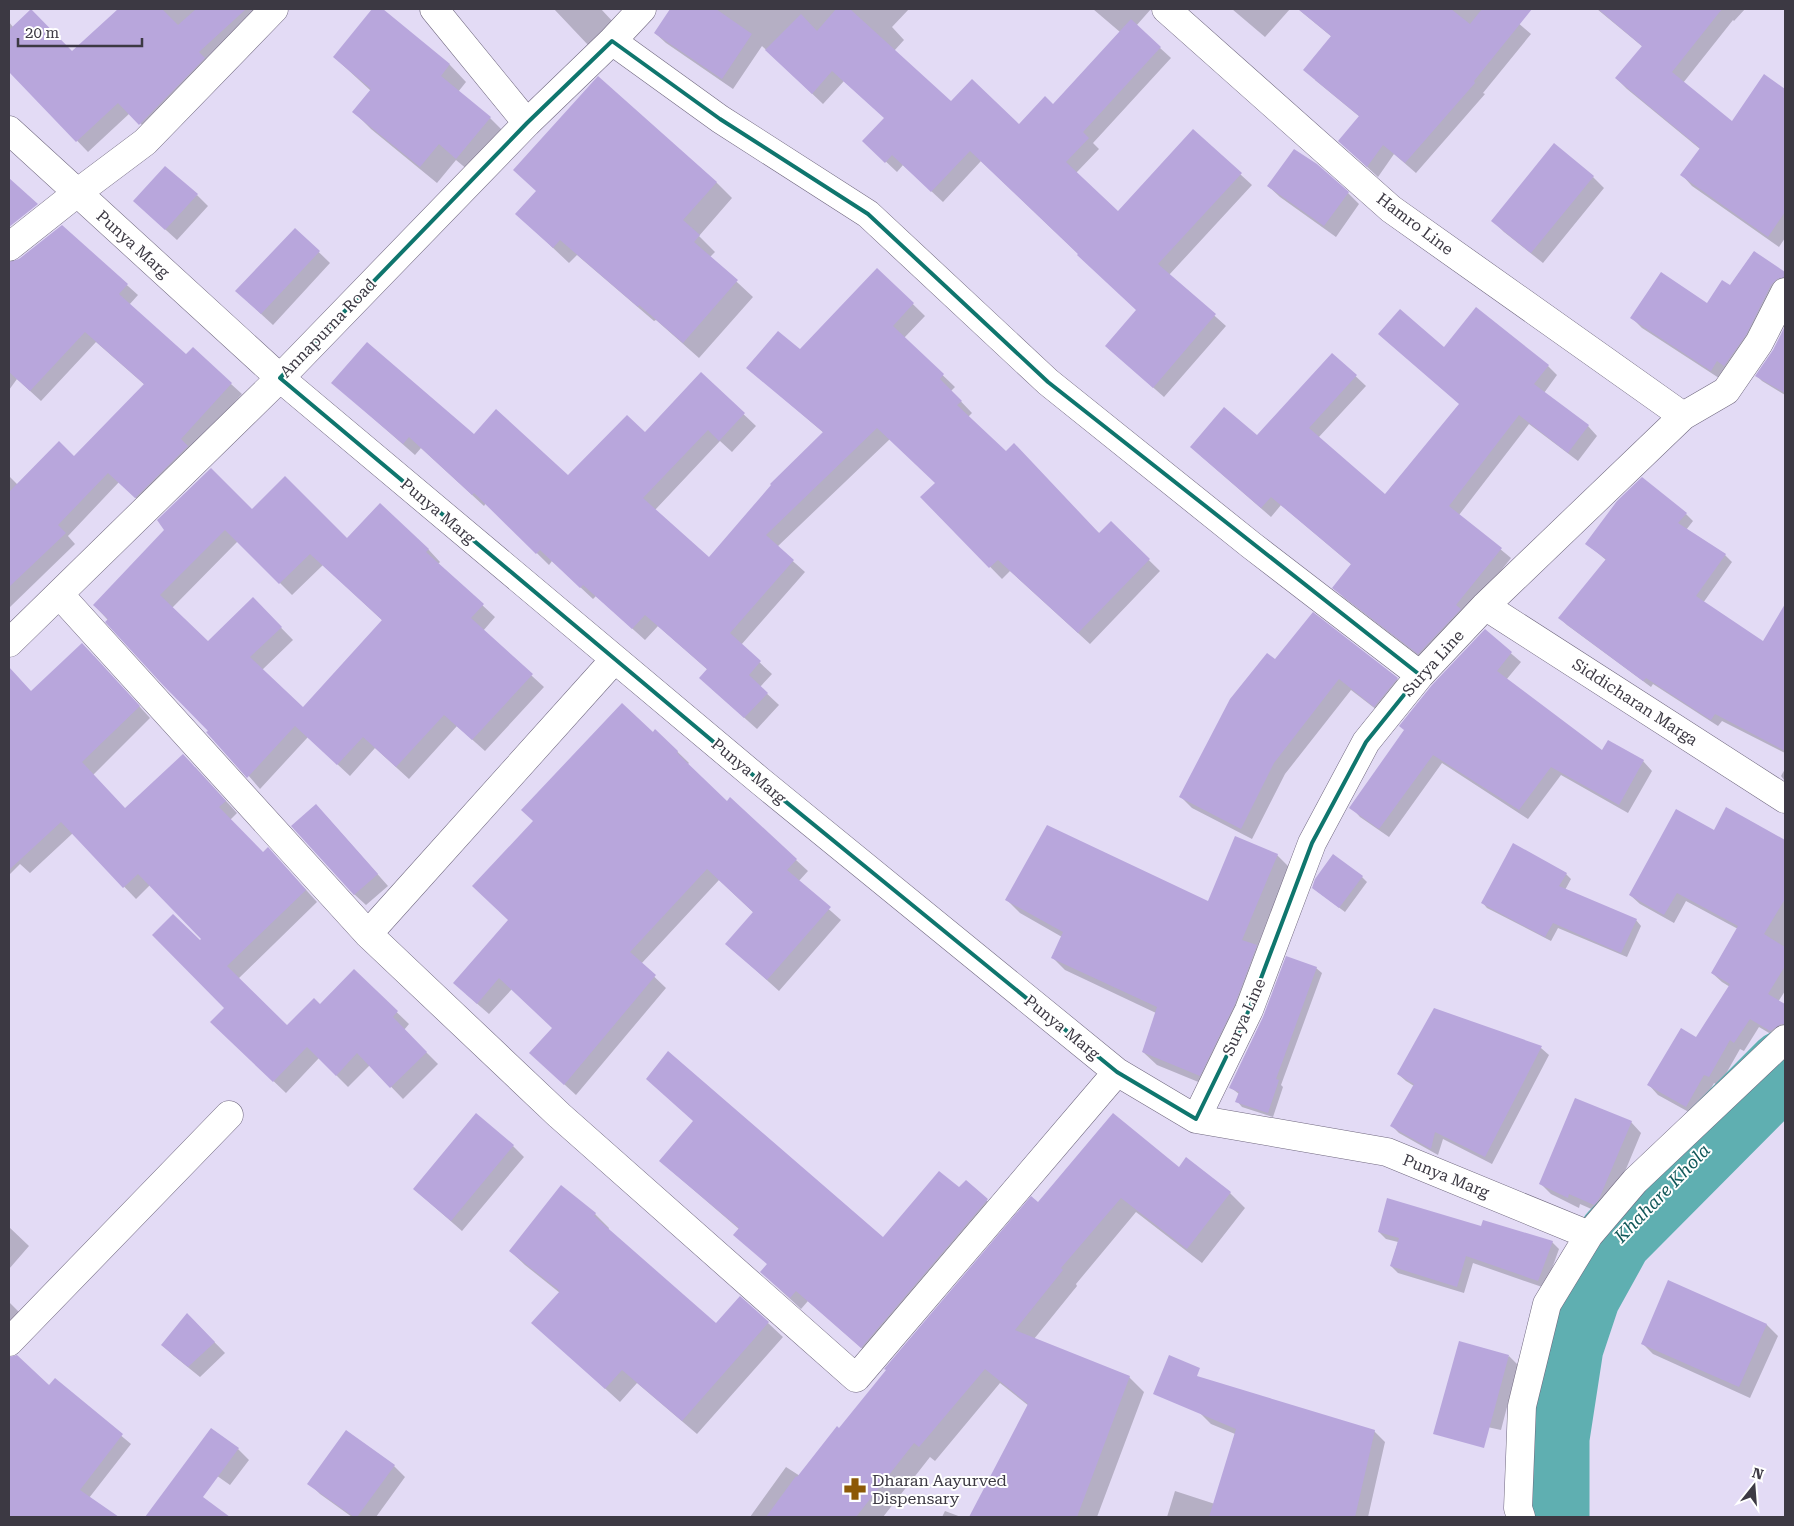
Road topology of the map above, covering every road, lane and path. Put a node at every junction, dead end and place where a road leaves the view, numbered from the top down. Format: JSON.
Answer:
{"nodes":[{"id":1,"x":274,"y":9,"type":"edge"},
{"id":2,"x":434,"y":9,"type":"edge"},
{"id":3,"x":642,"y":9,"type":"edge"},
{"id":4,"x":1166,"y":9,"type":"edge"},
{"id":5,"x":612,"y":41,"type":"junction"},
{"id":6,"x":527,"y":123,"type":"junction"},
{"id":7,"x":9,"y":130,"type":"edge"},
{"id":8,"x":77,"y":193,"type":"junction"},
{"id":9,"x":9,"y":247,"type":"edge"},
{"id":10,"x":1785,"y":292,"type":"edge"},
{"id":11,"x":280,"y":378,"type":"junction"},
{"id":12,"x":1683,"y":416,"type":"junction"},
{"id":13,"x":59,"y":594,"type":"junction"},
{"id":14,"x":1485,"y":606,"type":"junction"},
{"id":15,"x":9,"y":642,"type":"edge"},
{"id":16,"x":614,"y":660,"type":"junction"},
{"id":17,"x":1420,"y":675,"type":"junction"},
{"id":18,"x":1785,"y":799,"type":"edge"},
{"id":19,"x":368,"y":934,"type":"junction"},
{"id":20,"x":1785,"y":1039,"type":"edge"},
{"id":21,"x":1117,"y":1072,"type":"junction"},
{"id":22,"x":229,"y":1115,"type":"dead end"},
{"id":23,"x":1196,"y":1119,"type":"junction"},
{"id":24,"x":1589,"y":1235,"type":"junction"},
{"id":25,"x":9,"y":1342,"type":"edge"},
{"id":26,"x":1521,"y":1517,"type":"edge"}],
"edges":[{"from":1,"to":8,"type":"street"},
{"from":2,"to":6,"type":"street"},
{"from":3,"to":5,"type":"street","name":"Annapurna Road"},
{"from":4,"to":12,"type":"street","name":"Hamro Line"},
{"from":5,"to":6,"type":"street","name":"Annapurna Road"},
{"from":5,"to":17,"type":"street"},
{"from":6,"to":11,"type":"street","name":"Annapurna Road"},
{"from":7,"to":8,"type":"street","name":"Punya Marg"},
{"from":8,"to":9,"type":"street"},
{"from":8,"to":11,"type":"street","name":"Punya Marg"},
{"from":10,"to":12,"type":"street","name":"Surya Line"},
{"from":11,"to":13,"type":"street","name":"Annapurna Road"},
{"from":11,"to":16,"type":"street","name":"Punya Marg"},
{"from":12,"to":14,"type":"street","name":"Surya Line"},
{"from":13,"to":15,"type":"street","name":"Annapurna Road"},
{"from":13,"to":19,"type":"street"},
{"from":14,"to":17,"type":"street","name":"Surya Line"},
{"from":14,"to":18,"type":"street","name":"Siddicharan Marga"},
{"from":16,"to":19,"type":"street"},
{"from":16,"to":21,"type":"street","name":"Punya Marg"},
{"from":17,"to":23,"type":"street","name":"Surya Line"},
{"from":19,"to":21,"type":"street"},
{"from":20,"to":24,"type":"street"},
{"from":21,"to":23,"type":"street","name":"Punya Marg"},
{"from":22,"to":25,"type":"street"},
{"from":23,"to":24,"type":"street","name":"Punya Marg"},
{"from":24,"to":26,"type":"street"}]}
